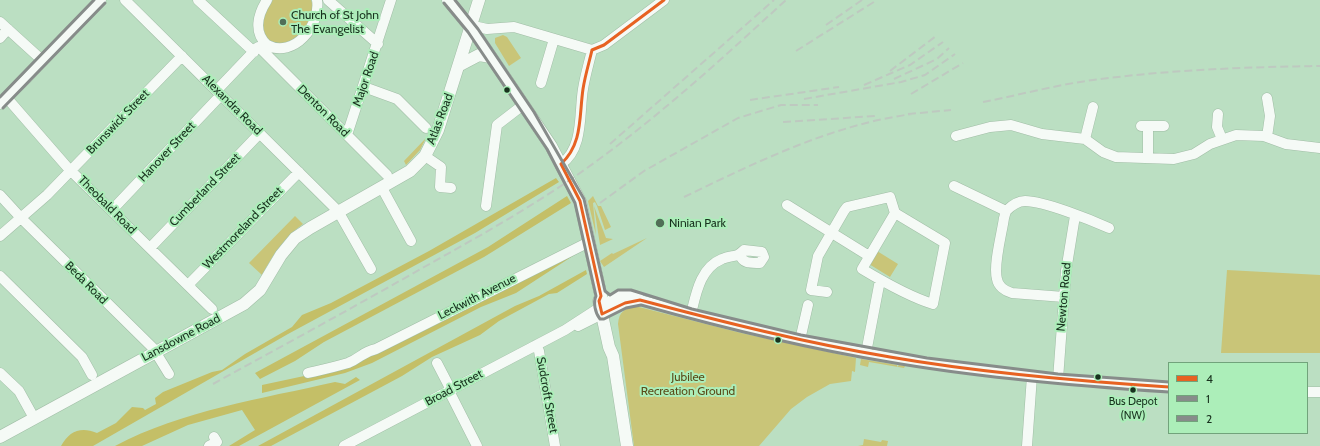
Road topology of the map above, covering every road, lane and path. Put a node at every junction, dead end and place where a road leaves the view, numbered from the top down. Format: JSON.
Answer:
{"nodes":[{"id":1,"x":101,"y":0,"type":"edge"},
{"id":2,"x":125,"y":0,"type":"edge"},
{"id":3,"x":198,"y":0,"type":"edge"},
{"id":4,"x":267,"y":0,"type":"edge"},
{"id":5,"x":317,"y":0,"type":"edge"},
{"id":6,"x":328,"y":0,"type":"edge"},
{"id":7,"x":392,"y":0,"type":"edge"},
{"id":8,"x":448,"y":0,"type":"edge"},
{"id":9,"x":479,"y":0,"type":"edge"},
{"id":10,"x":664,"y":0,"type":"edge"},
{"id":11,"x":0,"y":22,"type":"edge"},
{"id":12,"x":8,"y":29,"type":"junction"},
{"id":13,"x":472,"y":29,"type":"junction"},
{"id":14,"x":0,"y":38,"type":"edge"},
{"id":15,"x":554,"y":39,"type":"junction"},
{"id":16,"x":378,"y":44,"type":"junction"},
{"id":17,"x":259,"y":47,"type":"junction"},
{"id":18,"x":592,"y":50,"type":"junction"},
{"id":19,"x":182,"y":56,"type":"junction"},
{"id":20,"x":491,"y":57,"type":"junction"},
{"id":21,"x":43,"y":61,"type":"junction"},
{"id":22,"x":460,"y":66,"type":"junction"},
{"id":23,"x":541,"y":83,"type":"dead end"},
{"id":24,"x":364,"y":87,"type":"junction"},
{"id":25,"x":219,"y":93,"type":"junction"},
{"id":26,"x":1267,"y":98,"type":"dead end"},
{"id":27,"x":3,"y":101,"type":"edge"},
{"id":28,"x":523,"y":105,"type":"junction"},
{"id":29,"x":1093,"y":107,"type":"dead end"},
{"id":30,"x":1218,"y":114,"type":"dead end"},
{"id":31,"x":1164,"y":126,"type":"dead end"},
{"id":32,"x":426,"y":128,"type":"dead end"},
{"id":33,"x":260,"y":133,"type":"junction"},
{"id":34,"x":347,"y":134,"type":"junction"},
{"id":35,"x":956,"y":136,"type":"dead end"},
{"id":36,"x":1267,"y":137,"type":"junction"},
{"id":37,"x":1085,"y":139,"type":"junction"},
{"id":38,"x":1222,"y":139,"type":"junction"},
{"id":39,"x":1320,"y":148,"type":"edge"},
{"id":40,"x":424,"y":156,"type":"junction"},
{"id":41,"x":1148,"y":158,"type":"junction"},
{"id":42,"x":561,"y":164,"type":"junction"},
{"id":43,"x":72,"y":171,"type":"junction"},
{"id":44,"x":299,"y":172,"type":"junction"},
{"id":45,"x":387,"y":175,"type":"dead end"},
{"id":46,"x":954,"y":186,"type":"dead end"},
{"id":47,"x":382,"y":188,"type":"junction"},
{"id":48,"x":452,"y":188,"type":"dead end"},
{"id":49,"x":0,"y":195,"type":"edge"},
{"id":50,"x":787,"y":205,"type":"dead end"},
{"id":51,"x":486,"y":206,"type":"dead end"},
{"id":52,"x":112,"y":210,"type":"junction"},
{"id":53,"x":1006,"y":211,"type":"junction"},
{"id":54,"x":338,"y":212,"type":"junction"},
{"id":55,"x":895,"y":213,"type":"junction"},
{"id":56,"x":1075,"y":216,"type":"junction"},
{"id":57,"x":21,"y":218,"type":"junction"},
{"id":58,"x":1109,"y":228,"type":"dead end"},
{"id":59,"x":831,"y":232,"type":"junction"},
{"id":60,"x":0,"y":236,"type":"edge"},
{"id":61,"x":411,"y":241,"type":"dead end"},
{"id":62,"x":589,"y":242,"type":"junction"},
{"id":63,"x":150,"y":248,"type":"junction"},
{"id":64,"x":740,"y":255,"type":"dead end"},
{"id":65,"x":869,"y":256,"type":"junction"},
{"id":66,"x":371,"y":269,"type":"dead end"},
{"id":67,"x":0,"y":276,"type":"edge"},
{"id":68,"x":880,"y":280,"type":"junction"},
{"id":69,"x":188,"y":285,"type":"junction"},
{"id":70,"x":811,"y":290,"type":"junction"},
{"id":71,"x":827,"y":292,"type":"dead end"},
{"id":72,"x":1064,"y":297,"type":"junction"},
{"id":73,"x":604,"y":305,"type":"junction"},
{"id":74,"x":212,"y":309,"type":"dead end"},
{"id":75,"x":691,"y":314,"type":"junction"},
{"id":76,"x":800,"y":340,"type":"junction"},
{"id":77,"x":536,"y":345,"type":"junction"},
{"id":78,"x":156,"y":352,"type":"junction"},
{"id":79,"x":866,"y":353,"type":"junction"},
{"id":80,"x":437,"y":363,"type":"dead end"},
{"id":81,"x":0,"y":373,"type":"edge"},
{"id":82,"x":308,"y":373,"type":"dead end"},
{"id":83,"x":169,"y":374,"type":"dead end"},
{"id":84,"x":92,"y":375,"type":"dead end"},
{"id":85,"x":1032,"y":376,"type":"junction"},
{"id":86,"x":1058,"y":379,"type":"junction"},
{"id":87,"x":1168,"y":387,"type":"edge"},
{"id":88,"x":450,"y":390,"type":"junction"},
{"id":89,"x":1308,"y":392,"type":"edge"},
{"id":90,"x":1320,"y":392,"type":"edge"},
{"id":91,"x":34,"y":418,"type":"junction"},
{"id":92,"x":0,"y":437,"type":"edge"},
{"id":93,"x":344,"y":446,"type":"edge"},
{"id":94,"x":477,"y":446,"type":"edge"},
{"id":95,"x":555,"y":446,"type":"edge"},
{"id":96,"x":627,"y":446,"type":"edge"},
{"id":97,"x":1027,"y":446,"type":"edge"}],
"edges":[{"from":1,"to":21,"type":"street"},
{"from":2,"to":19,"type":"street","name":"Alexandra Road"},
{"from":3,"to":17,"type":"street","name":"Denton Road"},
{"from":4,"to":17,"type":"street"},
{"from":5,"to":17,"type":"street"},
{"from":6,"to":16,"type":"street"},
{"from":7,"to":16,"type":"street","name":"Major Road"},
{"from":8,"to":13,"type":"main road"},
{"from":9,"to":13,"type":"main road","name":"Atlas Road"},
{"from":10,"to":18,"type":"street"},
{"from":11,"to":12,"type":"street"},
{"from":12,"to":14,"type":"street"},
{"from":12,"to":21,"type":"street"},
{"from":13,"to":15,"type":"street"},
{"from":13,"to":20,"type":"main road"},
{"from":13,"to":22,"type":"main road","name":"Atlas Road"},
{"from":15,"to":18,"type":"street"},
{"from":15,"to":23,"type":"street"},
{"from":16,"to":24,"type":"street","name":"Major Road"},
{"from":17,"to":25,"type":"street","name":"Hanover Street"},
{"from":17,"to":34,"type":"street","name":"Denton Road"},
{"from":18,"to":42,"type":"street"},
{"from":19,"to":25,"type":"street","name":"Alexandra Road"},
{"from":19,"to":43,"type":"street","name":"Brunswick Street"},
{"from":20,"to":22,"type":"main road"},
{"from":20,"to":28,"type":"main road"},
{"from":21,"to":27,"type":"street"},
{"from":22,"to":40,"type":"main road","name":"Atlas Road"},
{"from":24,"to":32,"type":"street"},
{"from":24,"to":34,"type":"street","name":"Major Road"},
{"from":25,"to":33,"type":"street","name":"Alexandra Road"},
{"from":25,"to":52,"type":"street","name":"Hanover Street"},
{"from":26,"to":36,"type":"street"},
{"from":27,"to":43,"type":"street","name":"Theobald Road"},
{"from":28,"to":42,"type":"main road"},
{"from":28,"to":51,"type":"street"},
{"from":29,"to":37,"type":"street"},
{"from":30,"to":38,"type":"street"},
{"from":31,"to":41,"type":"street"},
{"from":33,"to":44,"type":"street","name":"Alexandra Road"},
{"from":33,"to":63,"type":"street","name":"Cumberland Street"},
{"from":34,"to":45,"type":"street","name":"Denton Road"},
{"from":35,"to":37,"type":"street"},
{"from":36,"to":38,"type":"street"},
{"from":36,"to":39,"type":"street"},
{"from":37,"to":41,"type":"street"},
{"from":38,"to":41,"type":"street"},
{"from":40,"to":47,"type":"main road","name":"Atlas Road"},
{"from":40,"to":48,"type":"street"},
{"from":42,"to":62,"type":"main road"},
{"from":43,"to":52,"type":"street","name":"Theobald Road"},
{"from":43,"to":57,"type":"street","name":"Brunswick Street"},
{"from":44,"to":54,"type":"street","name":"Alexandra Road"},
{"from":44,"to":69,"type":"street","name":"Westmoreland Street"},
{"from":46,"to":53,"type":"street"},
{"from":47,"to":54,"type":"main road","name":"Atlas Road"},
{"from":47,"to":61,"type":"street"},
{"from":49,"to":57,"type":"street","name":"Beda Road"},
{"from":50,"to":59,"type":"street"},
{"from":52,"to":63,"type":"street","name":"Theobald Road"},
{"from":53,"to":56,"type":"street"},
{"from":53,"to":72,"type":"street"},
{"from":54,"to":66,"type":"street","name":"Alexandra Road"},
{"from":54,"to":78,"type":"main road","name":"Lansdowne Road"},
{"from":55,"to":59,"type":"street"},
{"from":55,"to":65,"type":"street"},
{"from":55,"to":68,"type":"street"},
{"from":56,"to":58,"type":"street"},
{"from":56,"to":72,"type":"street","name":"Newton Road"},
{"from":57,"to":60,"type":"street","name":"Brunswick Street"},
{"from":57,"to":78,"type":"street","name":"Beda Road"},
{"from":59,"to":65,"type":"street"},
{"from":59,"to":70,"type":"street"},
{"from":62,"to":73,"type":"main road"},
{"from":62,"to":82,"type":"street","name":"Leckwith Avenue"},
{"from":63,"to":69,"type":"street","name":"Theobald Road"},
{"from":64,"to":75,"type":"street"},
{"from":65,"to":68,"type":"street"},
{"from":67,"to":84,"type":"street"},
{"from":68,"to":79,"type":"street"},
{"from":69,"to":74,"type":"street","name":"Theobald Road"},
{"from":70,"to":71,"type":"street"},
{"from":70,"to":76,"type":"street"},
{"from":72,"to":86,"type":"street","name":"Newton Road"},
{"from":73,"to":75,"type":"street","name":"Broad Street"},
{"from":73,"to":77,"type":"street","name":"Broad Street"},
{"from":73,"to":96,"type":"main road"},
{"from":75,"to":76,"type":"street","name":"Broad Street"},
{"from":76,"to":79,"type":"street","name":"Broad Street"},
{"from":77,"to":88,"type":"street","name":"Broad Street"},
{"from":77,"to":95,"type":"street","name":"Sudcroft Street"},
{"from":78,"to":83,"type":"street","name":"Beda Road"},
{"from":78,"to":91,"type":"main road","name":"Lansdowne Road"},
{"from":79,"to":85,"type":"street","name":"Broad Street"},
{"from":80,"to":88,"type":"street"},
{"from":81,"to":91,"type":"street"},
{"from":85,"to":86,"type":"street","name":"Broad Street"},
{"from":85,"to":97,"type":"street"},
{"from":86,"to":87,"type":"street","name":"Broad Street"},
{"from":88,"to":93,"type":"street","name":"Broad Street"},
{"from":88,"to":94,"type":"street"},
{"from":89,"to":90,"type":"street"},
{"from":91,"to":92,"type":"main road","name":"Lansdowne Road"}]}
